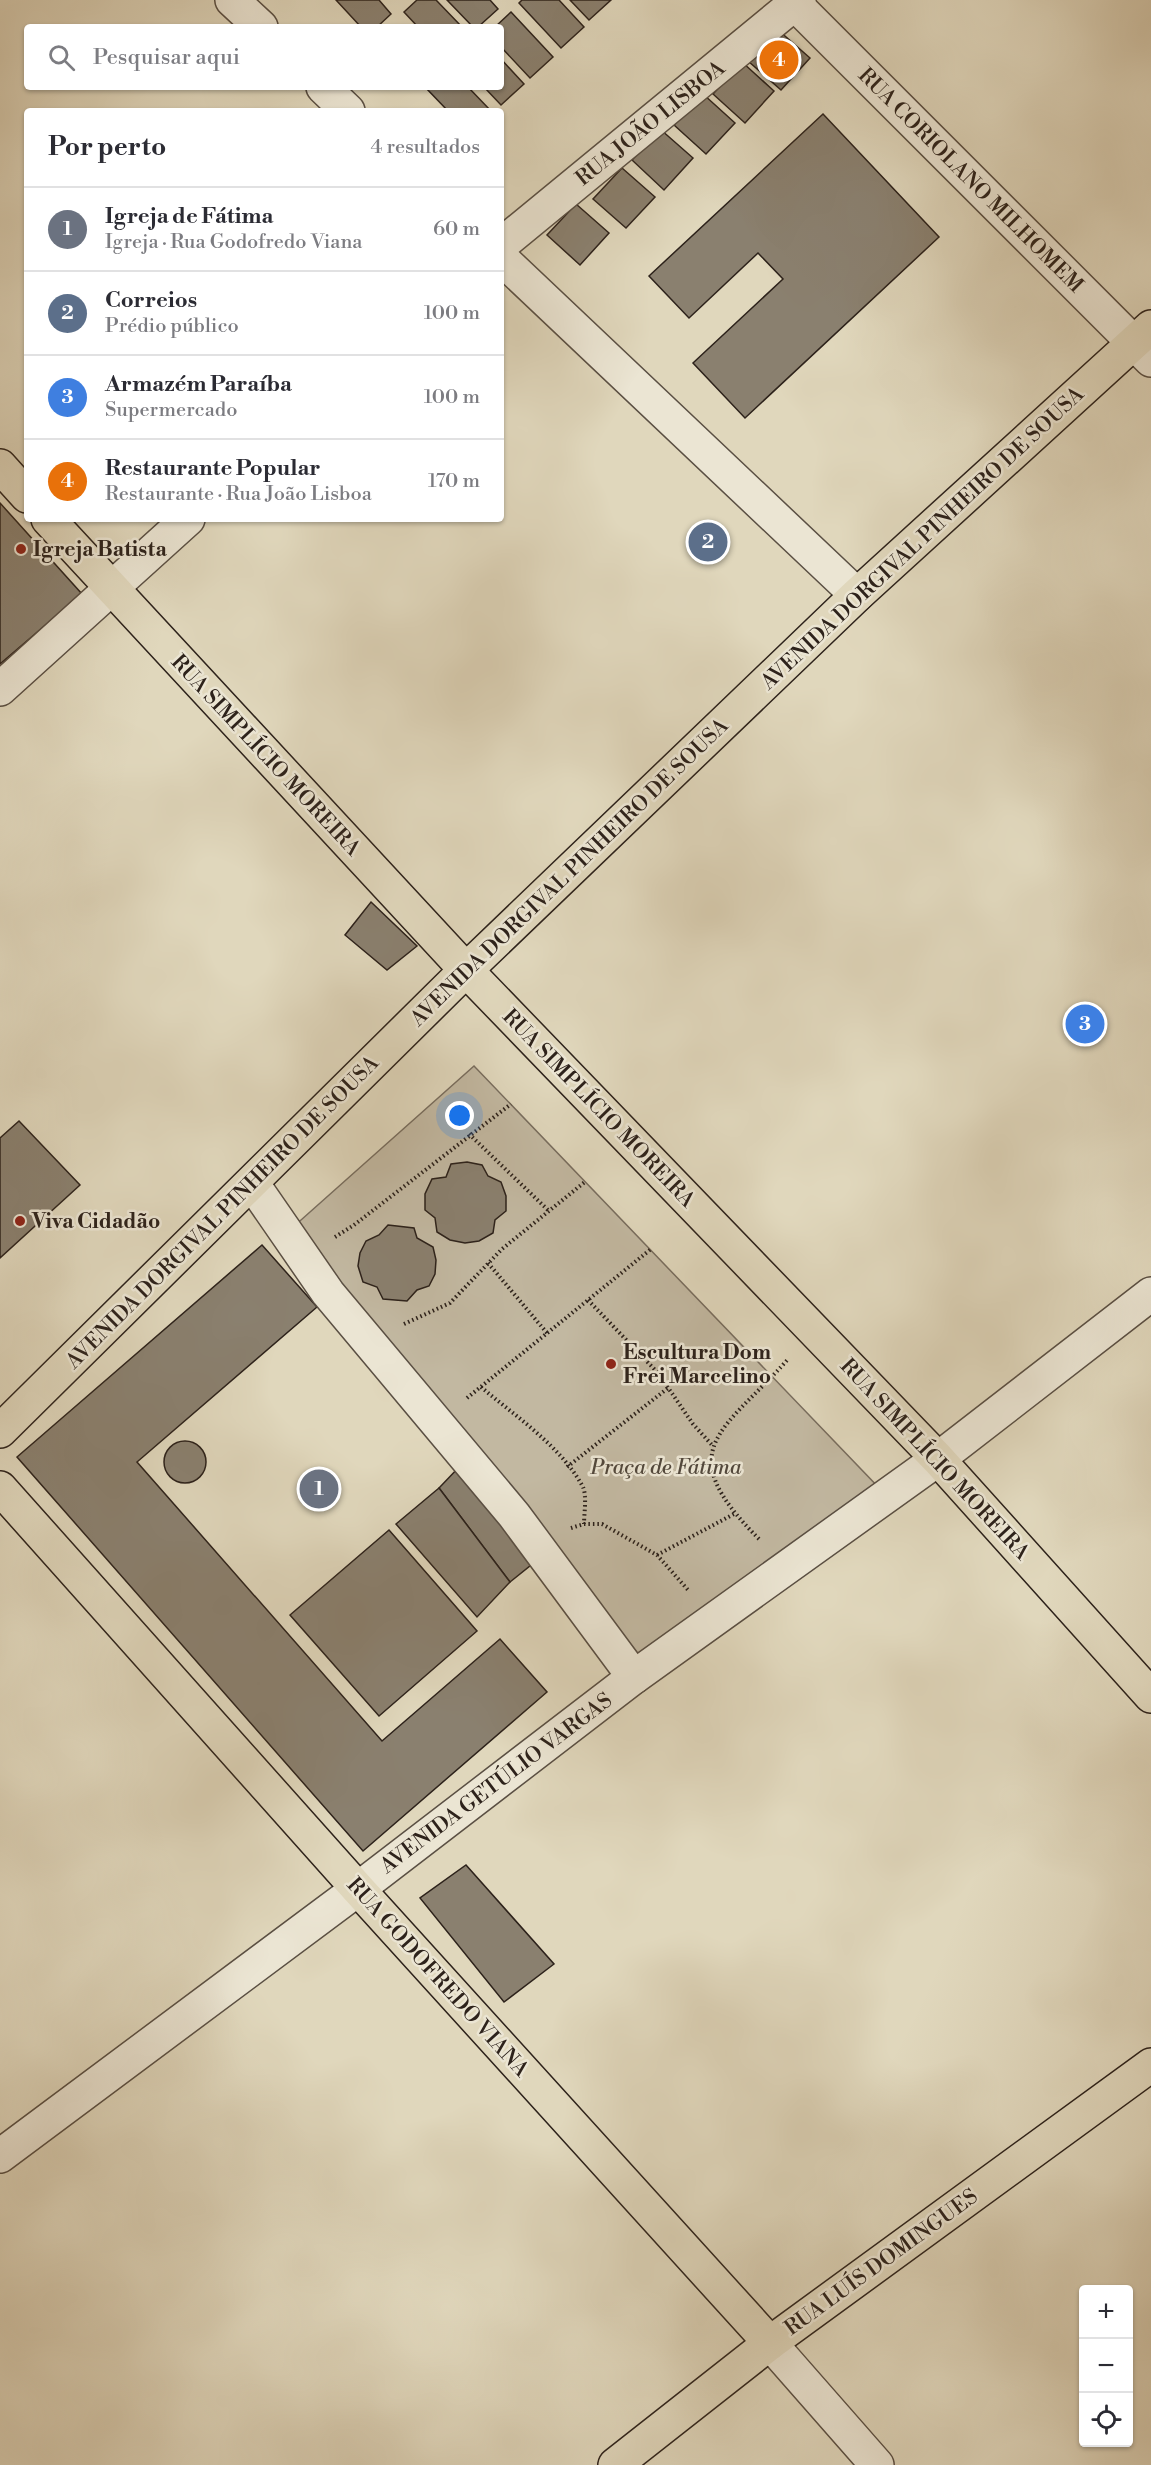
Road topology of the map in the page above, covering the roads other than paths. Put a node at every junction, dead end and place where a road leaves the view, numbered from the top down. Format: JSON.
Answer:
{"nodes":[{"id":1,"x":232,"y":0,"type":"edge"},
{"id":2,"x":795,"y":1,"type":"edge"},
{"id":3,"x":258,"y":24,"type":"edge"},
{"id":4,"x":326,"y":90,"type":"edge"},
{"id":5,"x":345,"y":108,"type":"edge"},
{"id":6,"x":504,"y":244,"type":"edge"},
{"id":7,"x":504,"y":261,"type":"edge"},
{"id":8,"x":1145,"y":343,"type":"edge"},
{"id":9,"x":0,"y":466,"type":"edge"},
{"id":10,"x":24,"y":493,"type":"edge"},
{"id":11,"x":51,"y":522,"type":"edge"},
{"id":12,"x":185,"y":522,"type":"edge"},
{"id":13,"x":110,"y":588,"type":"junction"},
{"id":14,"x":857,"y":595,"type":"junction"},
{"id":15,"x":0,"y":689,"type":"edge"},
{"id":16,"x":466,"y":970,"type":"junction"},
{"id":17,"x":252,"y":1183,"type":"junction"},
{"id":18,"x":1151,"y":1294,"type":"edge"},
{"id":19,"x":0,"y":1431,"type":"edge"},
{"id":20,"x":938,"y":1459,"type":"junction"},
{"id":21,"x":0,"y":1488,"type":"edge"},
{"id":22,"x":634,"y":1677,"type":"junction"},
{"id":23,"x":1151,"y":1696,"type":"edge"},
{"id":24,"x":358,"y":1888,"type":"junction"},
{"id":25,"x":1151,"y":2065,"type":"edge"},
{"id":26,"x":0,"y":2156,"type":"edge"},
{"id":27,"x":770,"y":2343,"type":"junction"},
{"id":28,"x":615,"y":2465,"type":"edge"},
{"id":29,"x":877,"y":2465,"type":"edge"}],
"edges":[{"from":1,"to":3,"type":"street"},
{"from":2,"to":6,"type":"street","name":"RUA JOÃO LISBOA"},
{"from":2,"to":8,"type":"street","name":"RUA CORIOLANO MILHOMEM"},
{"from":4,"to":5,"type":"street"},
{"from":7,"to":14,"type":"street"},
{"from":8,"to":14,"type":"main road","name":"AVENIDA DORGIVAL PINHEIRO DE SOUSA"},
{"from":9,"to":10,"type":"main road"},
{"from":11,"to":13,"type":"main road","name":"RUA SIMPLÍCIO MOREIRA"},
{"from":12,"to":13,"type":"street"},
{"from":13,"to":15,"type":"street"},
{"from":13,"to":16,"type":"main road","name":"RUA SIMPLÍCIO MOREIRA"},
{"from":14,"to":16,"type":"main road","name":"AVENIDA DORGIVAL PINHEIRO DE SOUSA"},
{"from":16,"to":17,"type":"main road","name":"AVENIDA DORGIVAL PINHEIRO DE SOUSA"},
{"from":16,"to":20,"type":"main road","name":"RUA SIMPLÍCIO MOREIRA"},
{"from":17,"to":19,"type":"main road","name":"AVENIDA DORGIVAL PINHEIRO DE SOUSA"},
{"from":17,"to":22,"type":"street"},
{"from":18,"to":20,"type":"street","name":"AVENIDA GETÚLIO VARGAS"},
{"from":20,"to":22,"type":"street","name":"AVENIDA GETÚLIO VARGAS"},
{"from":20,"to":23,"type":"main road","name":"RUA SIMPLÍCIO MOREIRA"},
{"from":21,"to":24,"type":"main road","name":"RUA GODOFREDO VIANA"},
{"from":22,"to":24,"type":"street","name":"AVENIDA GETÚLIO VARGAS"},
{"from":24,"to":26,"type":"street","name":"AVENIDA GETÚLIO VARGAS"},
{"from":24,"to":27,"type":"main road","name":"RUA GODOFREDO VIANA"},
{"from":25,"to":27,"type":"main road","name":"RUA LUÍS DOMINGUES"},
{"from":27,"to":28,"type":"main road","name":"RUA LUÍS DOMINGUES"},
{"from":27,"to":29,"type":"street","name":"RUA GODOFREDO VIANA"}]}
